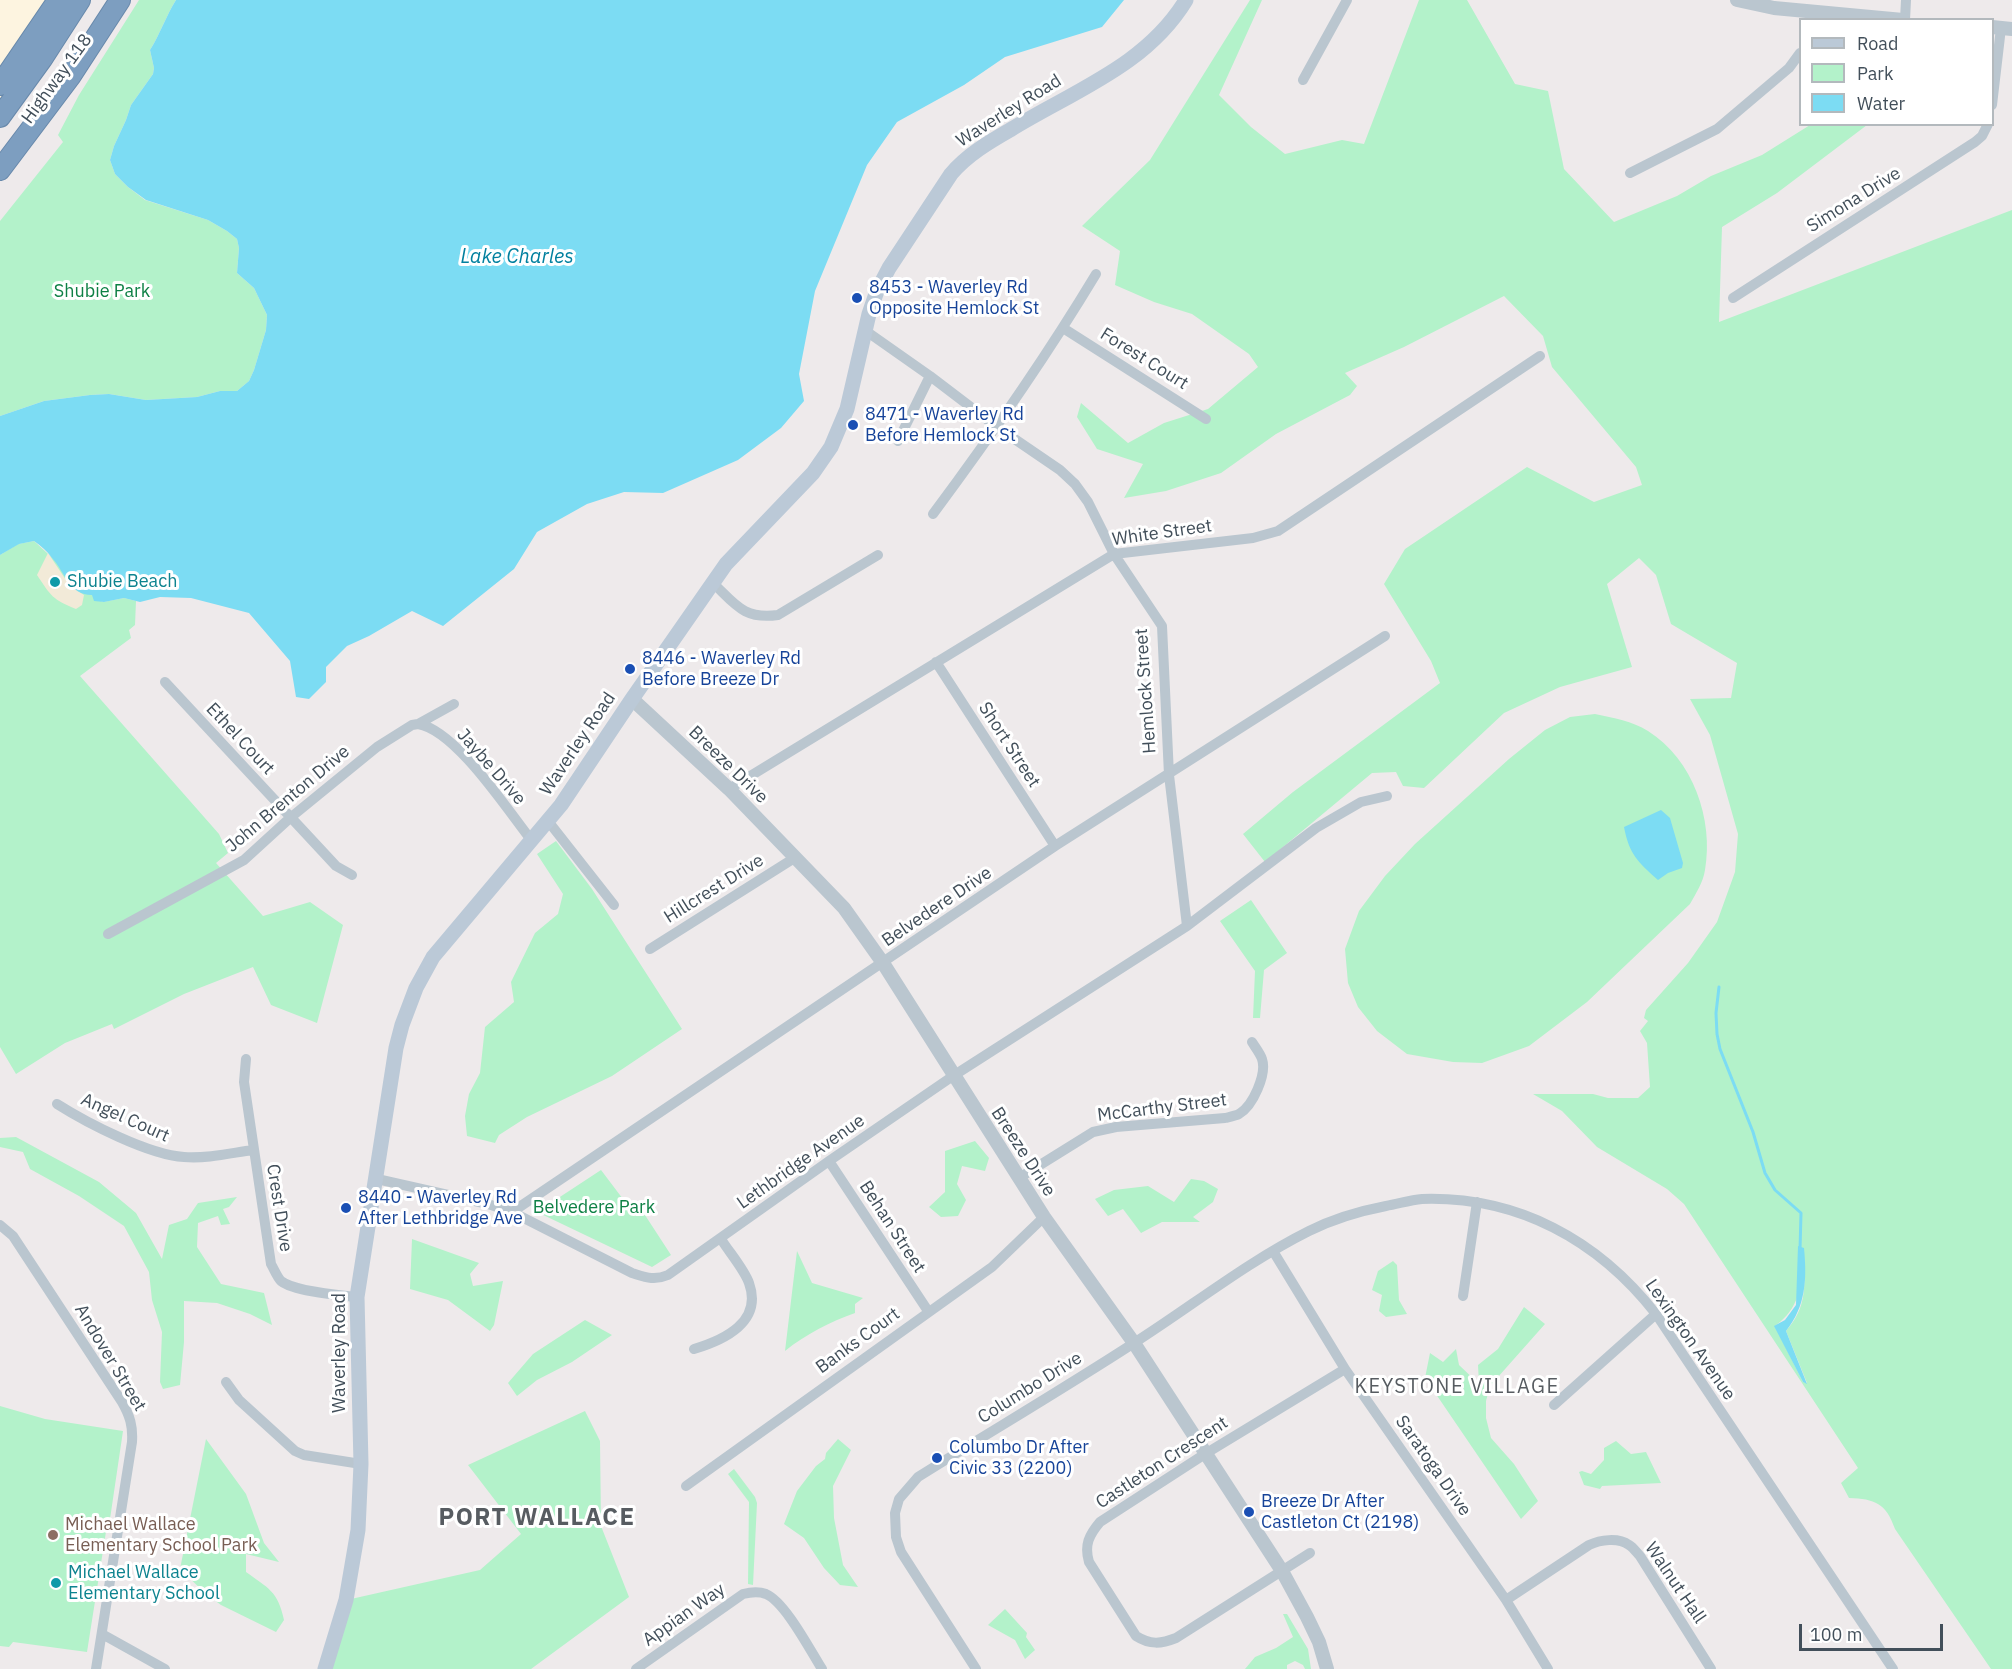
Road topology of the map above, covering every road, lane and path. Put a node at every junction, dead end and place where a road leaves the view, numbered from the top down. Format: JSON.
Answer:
{"nodes":[{"id":1,"x":58,"y":0,"type":"edge"},
{"id":2,"x":80,"y":0,"type":"edge"},
{"id":3,"x":111,"y":0,"type":"edge"},
{"id":4,"x":120,"y":0,"type":"edge"},
{"id":5,"x":1186,"y":0,"type":"edge"},
{"id":6,"x":1347,"y":0,"type":"edge"},
{"id":7,"x":1737,"y":0,"type":"edge"},
{"id":8,"x":1906,"y":0,"type":"edge"},
{"id":9,"x":1827,"y":17,"type":"edge"},
{"id":10,"x":1853,"y":18,"type":"edge"},
{"id":11,"x":1904,"y":18,"type":"edge"},
{"id":12,"x":2002,"y":28,"type":"edge"},
{"id":13,"x":1799,"y":54,"type":"edge"},
{"id":14,"x":1303,"y":80,"type":"dead end"},
{"id":15,"x":0,"y":85,"type":"edge"},
{"id":16,"x":1994,"y":90,"type":"edge"},
{"id":17,"x":0,"y":117,"type":"edge"},
{"id":18,"x":1987,"y":126,"type":"edge"},
{"id":19,"x":0,"y":156,"type":"edge"},
{"id":20,"x":0,"y":170,"type":"edge"},
{"id":21,"x":1630,"y":173,"type":"dead end"},
{"id":22,"x":1096,"y":274,"type":"dead end"},
{"id":23,"x":1733,"y":298,"type":"dead end"},
{"id":24,"x":1063,"y":328,"type":"junction"},
{"id":25,"x":866,"y":332,"type":"junction"},
{"id":26,"x":1540,"y":356,"type":"dead end"},
{"id":27,"x":930,"y":376,"type":"junction"},
{"id":28,"x":1206,"y":419,"type":"dead end"},
{"id":29,"x":997,"y":428,"type":"junction"},
{"id":30,"x":898,"y":441,"type":"dead end"},
{"id":31,"x":933,"y":514,"type":"dead end"},
{"id":32,"x":1114,"y":554,"type":"junction"},
{"id":33,"x":878,"y":555,"type":"dead end"},
{"id":34,"x":713,"y":583,"type":"junction"},
{"id":35,"x":1385,"y":636,"type":"dead end"},
{"id":36,"x":936,"y":662,"type":"junction"},
{"id":37,"x":165,"y":682,"type":"dead end"},
{"id":38,"x":632,"y":699,"type":"junction"},
{"id":39,"x":454,"y":704,"type":"dead end"},
{"id":40,"x":418,"y":724,"type":"junction"},
{"id":41,"x":1169,"y":775,"type":"junction"},
{"id":42,"x":729,"y":789,"type":"junction"},
{"id":43,"x":1387,"y":796,"type":"dead end"},
{"id":44,"x":290,"y":818,"type":"junction"},
{"id":45,"x":548,"y":821,"type":"junction"},
{"id":46,"x":532,"y":841,"type":"junction"},
{"id":47,"x":1055,"y":846,"type":"junction"},
{"id":48,"x":796,"y":857,"type":"junction"},
{"id":49,"x":352,"y":875,"type":"dead end"},
{"id":50,"x":614,"y":905,"type":"dead end"},
{"id":51,"x":1187,"y":926,"type":"junction"},
{"id":52,"x":108,"y":934,"type":"dead end"},
{"id":53,"x":650,"y":949,"type":"dead end"},
{"id":54,"x":884,"y":963,"type":"junction"},
{"id":55,"x":1252,"y":1042,"type":"dead end"},
{"id":56,"x":246,"y":1059,"type":"dead end"},
{"id":57,"x":953,"y":1076,"type":"junction"},
{"id":58,"x":57,"y":1104,"type":"dead end"},
{"id":59,"x":253,"y":1150,"type":"junction"},
{"id":60,"x":829,"y":1161,"type":"junction"},
{"id":61,"x":1018,"y":1178,"type":"junction"},
{"id":62,"x":377,"y":1179,"type":"junction"},
{"id":63,"x":1477,"y":1202,"type":"junction"},
{"id":64,"x":512,"y":1212,"type":"junction"},
{"id":65,"x":1044,"y":1217,"type":"junction"},
{"id":66,"x":0,"y":1225,"type":"edge"},
{"id":67,"x":721,"y":1239,"type":"junction"},
{"id":68,"x":1273,"y":1251,"type":"junction"},
{"id":69,"x":1463,"y":1296,"type":"dead end"},
{"id":70,"x":357,"y":1297,"type":"junction"},
{"id":71,"x":928,"y":1311,"type":"junction"},
{"id":72,"x":1656,"y":1314,"type":"junction"},
{"id":73,"x":1134,"y":1343,"type":"junction"},
{"id":74,"x":694,"y":1349,"type":"dead end"},
{"id":75,"x":1345,"y":1369,"type":"junction"},
{"id":76,"x":226,"y":1382,"type":"dead end"},
{"id":77,"x":1554,"y":1405,"type":"dead end"},
{"id":78,"x":1205,"y":1454,"type":"junction"},
{"id":79,"x":362,"y":1464,"type":"junction"},
{"id":80,"x":686,"y":1485,"type":"dead end"},
{"id":81,"x":1310,"y":1553,"type":"dead end"},
{"id":82,"x":1282,"y":1571,"type":"junction"},
{"id":83,"x":1506,"y":1600,"type":"junction"},
{"id":84,"x":102,"y":1634,"type":"junction"},
{"id":85,"x":96,"y":1669,"type":"edge"},
{"id":86,"x":165,"y":1669,"type":"edge"},
{"id":87,"x":325,"y":1669,"type":"edge"},
{"id":88,"x":636,"y":1669,"type":"edge"},
{"id":89,"x":822,"y":1669,"type":"edge"},
{"id":90,"x":976,"y":1669,"type":"edge"},
{"id":91,"x":1327,"y":1669,"type":"edge"},
{"id":92,"x":1548,"y":1669,"type":"edge"},
{"id":93,"x":1711,"y":1669,"type":"edge"},
{"id":94,"x":1893,"y":1669,"type":"edge"}],
"edges":[{"from":1,"to":15,"type":"highway"},
{"from":2,"to":17,"type":"highway","name":"Highway 118"},
{"from":3,"to":19,"type":"highway","name":"Highway 118"},
{"from":4,"to":20,"type":"highway"},
{"from":5,"to":25,"type":"main road","name":"Waverley Road"},
{"from":6,"to":14,"type":"street"},
{"from":7,"to":9,"type":"street"},
{"from":8,"to":11,"type":"street"},
{"from":9,"to":10,"type":"street"},
{"from":12,"to":16,"type":"street"},
{"from":13,"to":21,"type":"street"},
{"from":18,"to":23,"type":"street","name":"Simona Drive"},
{"from":22,"to":24,"type":"street"},
{"from":24,"to":28,"type":"street","name":"Forest Court"},
{"from":24,"to":29,"type":"street"},
{"from":25,"to":27,"type":"street","name":"Hemlock Street"},
{"from":25,"to":34,"type":"main road","name":"Waverley Road"},
{"from":26,"to":32,"type":"street","name":"White Street"},
{"from":27,"to":29,"type":"street","name":"Hemlock Street"},
{"from":27,"to":30,"type":"street"},
{"from":29,"to":31,"type":"street"},
{"from":29,"to":32,"type":"street","name":"Hemlock Street"},
{"from":32,"to":36,"type":"street","name":"White Street"},
{"from":32,"to":41,"type":"street","name":"Hemlock Street"},
{"from":33,"to":34,"type":"street"},
{"from":34,"to":38,"type":"main road","name":"Waverley Road"},
{"from":35,"to":41,"type":"street","name":"Belvedere Drive"},
{"from":36,"to":42,"type":"street","name":"White Street"},
{"from":36,"to":47,"type":"street","name":"Short Street"},
{"from":37,"to":44,"type":"street","name":"Ethel Court"},
{"from":38,"to":42,"type":"street","name":"Breeze Drive"},
{"from":38,"to":45,"type":"main road","name":"Waverley Road"},
{"from":39,"to":40,"type":"street","name":"John Brenton Drive"},
{"from":40,"to":44,"type":"street","name":"John Brenton Drive"},
{"from":40,"to":46,"type":"street","name":"Jaybe Drive"},
{"from":41,"to":47,"type":"street","name":"Belvedere Drive"},
{"from":41,"to":51,"type":"street","name":"Hemlock Street"},
{"from":42,"to":48,"type":"street","name":"Breeze Drive"},
{"from":43,"to":51,"type":"street","name":"Lethbridge Avenue"},
{"from":44,"to":49,"type":"street","name":"Ethel Court"},
{"from":44,"to":52,"type":"street","name":"John Brenton Drive"},
{"from":45,"to":46,"type":"main road","name":"Waverley Road"},
{"from":45,"to":50,"type":"street"},
{"from":46,"to":62,"type":"main road","name":"Waverley Road"},
{"from":47,"to":54,"type":"street","name":"Belvedere Drive"},
{"from":48,"to":53,"type":"street","name":"Hillcrest Drive"},
{"from":48,"to":54,"type":"street","name":"Breeze Drive"},
{"from":51,"to":57,"type":"street","name":"Lethbridge Avenue"},
{"from":54,"to":57,"type":"street","name":"Breeze Drive"},
{"from":54,"to":64,"type":"street","name":"Belvedere Drive"},
{"from":55,"to":61,"type":"street","name":"McCarthy Street"},
{"from":56,"to":59,"type":"street","name":"Crest Drive"},
{"from":57,"to":60,"type":"street","name":"Lethbridge Avenue"},
{"from":57,"to":61,"type":"street","name":"Breeze Drive"},
{"from":58,"to":59,"type":"street","name":"Angel Court"},
{"from":59,"to":70,"type":"street","name":"Crest Drive"},
{"from":60,"to":67,"type":"street","name":"Lethbridge Avenue"},
{"from":60,"to":71,"type":"street","name":"Behan Street"},
{"from":61,"to":65,"type":"street","name":"Breeze Drive"},
{"from":62,"to":64,"type":"street","name":"Lethbridge Avenue"},
{"from":62,"to":70,"type":"main road","name":"Waverley Road"},
{"from":63,"to":68,"type":"street","name":"Lexington Avenue"},
{"from":63,"to":69,"type":"street"},
{"from":63,"to":72,"type":"street","name":"Lexington Avenue"},
{"from":64,"to":67,"type":"street","name":"Lethbridge Avenue"},
{"from":65,"to":71,"type":"street","name":"Banks Court"},
{"from":65,"to":73,"type":"street","name":"Breeze Drive"},
{"from":66,"to":84,"type":"street","name":"Andover Street"},
{"from":67,"to":74,"type":"street"},
{"from":68,"to":73,"type":"street","name":"Lexington Avenue"},
{"from":68,"to":75,"type":"street","name":"Saratoga Drive"},
{"from":70,"to":79,"type":"main road","name":"Waverley Road"},
{"from":71,"to":80,"type":"street","name":"Banks Court"},
{"from":72,"to":77,"type":"street"},
{"from":72,"to":94,"type":"street","name":"Lexington Avenue"},
{"from":73,"to":78,"type":"street","name":"Breeze Drive"},
{"from":73,"to":90,"type":"street","name":"Columbo Drive"},
{"from":75,"to":78,"type":"street","name":"Castleton Crescent"},
{"from":75,"to":83,"type":"street","name":"Saratoga Drive"},
{"from":76,"to":79,"type":"street"},
{"from":78,"to":82,"type":"street","name":"Breeze Drive"},
{"from":78,"to":82,"type":"street","name":"Castleton Crescent"},
{"from":79,"to":87,"type":"main road","name":"Waverley Road"},
{"from":81,"to":82,"type":"street","name":"Castleton Crescent"},
{"from":82,"to":91,"type":"street","name":"Breeze Drive"},
{"from":83,"to":92,"type":"street","name":"Saratoga Drive"},
{"from":83,"to":93,"type":"street","name":"Walnut Hall"},
{"from":84,"to":85,"type":"street","name":"Andover Street"},
{"from":84,"to":86,"type":"street"},
{"from":88,"to":89,"type":"street","name":"Appian Way"}]}
